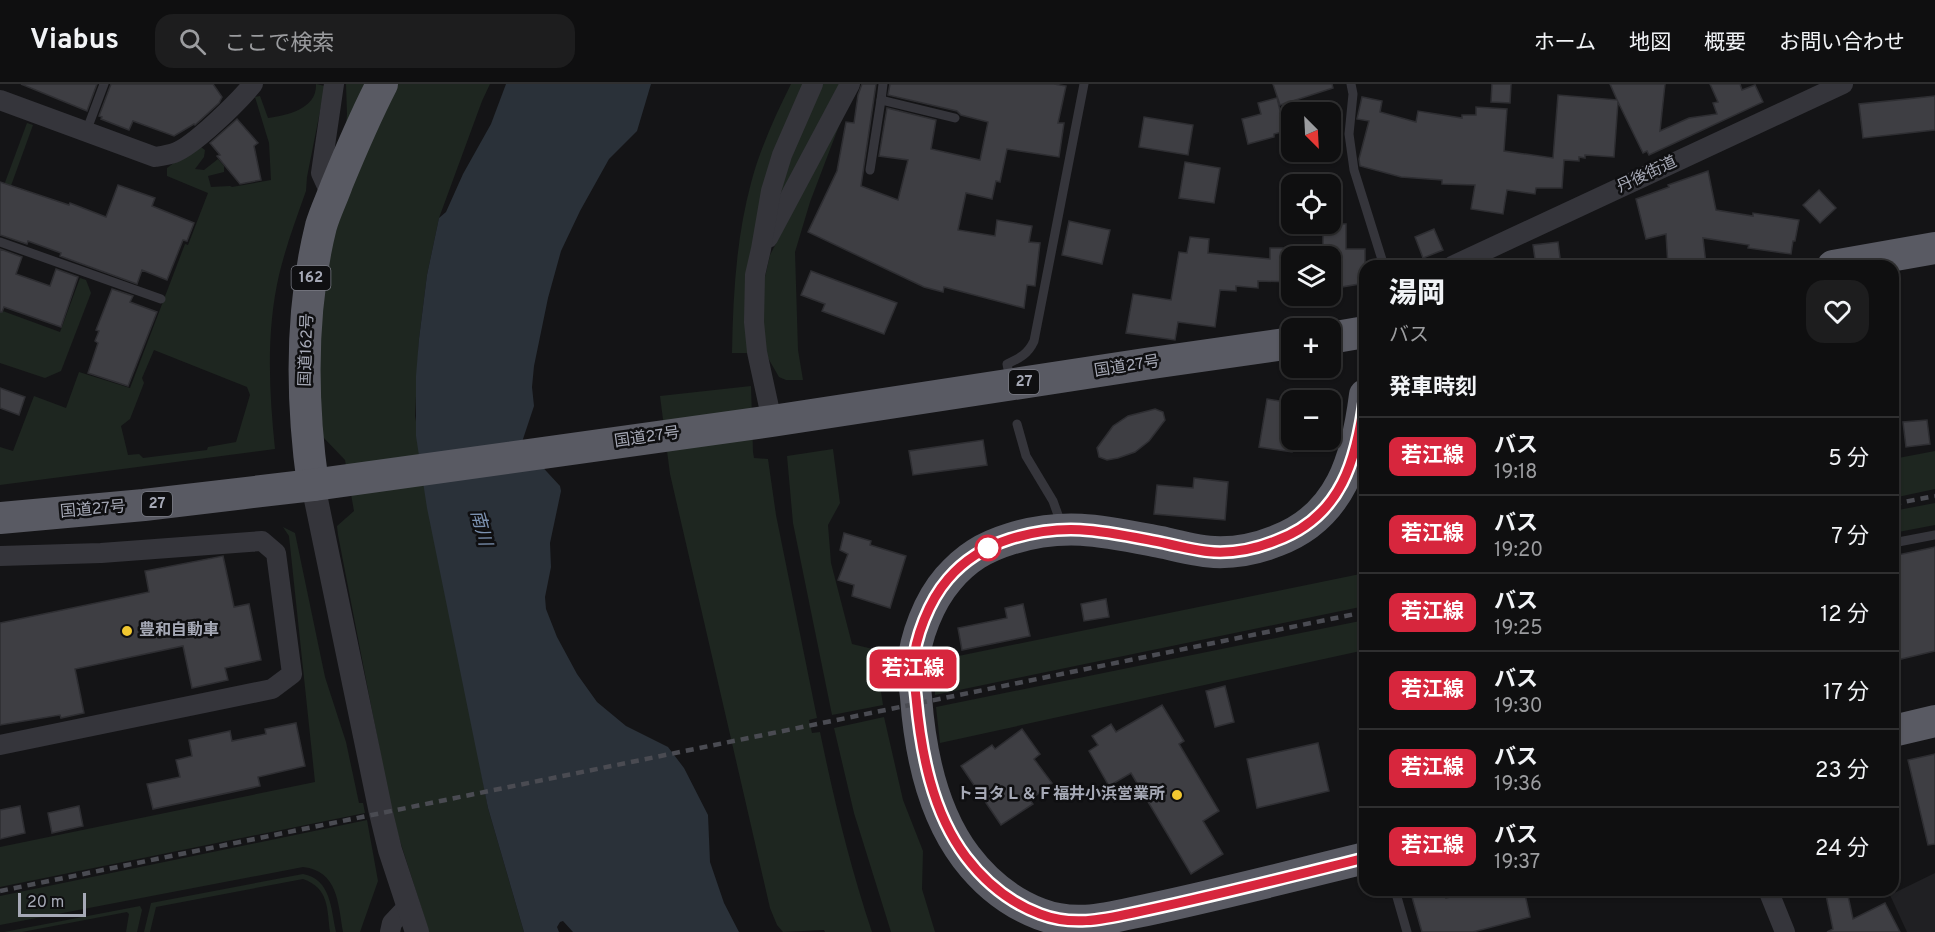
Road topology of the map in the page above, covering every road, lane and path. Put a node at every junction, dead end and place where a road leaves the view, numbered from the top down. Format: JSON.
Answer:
{"nodes":[{"id":1,"x":104,"y":84,"type":"edge"},
{"id":2,"x":253,"y":84,"type":"edge"},
{"id":3,"x":334,"y":84,"type":"edge"},
{"id":4,"x":382,"y":84,"type":"edge"},
{"id":5,"x":813,"y":84,"type":"edge"},
{"id":6,"x":850,"y":84,"type":"edge"},
{"id":7,"x":883,"y":84,"type":"edge"},
{"id":8,"x":1084,"y":84,"type":"edge"},
{"id":9,"x":1351,"y":84,"type":"edge"},
{"id":10,"x":1843,"y":84,"type":"edge"},
{"id":11,"x":0,"y":100,"type":"edge"},
{"id":12,"x":881,"y":100,"type":"junction"},
{"id":13,"x":955,"y":118,"type":"dead end"},
{"id":14,"x":86,"y":132,"type":"junction"},
{"id":15,"x":870,"y":170,"type":"dead end"},
{"id":16,"x":332,"y":197,"type":"junction"},
{"id":17,"x":0,"y":242,"type":"edge"},
{"id":18,"x":1935,"y":248,"type":"edge"},
{"id":19,"x":762,"y":249,"type":"junction"},
{"id":20,"x":1382,"y":260,"type":"edge"},
{"id":21,"x":1465,"y":260,"type":"edge"},
{"id":22,"x":1867,"y":260,"type":"edge"},
{"id":23,"x":161,"y":299,"type":"dead end"},
{"id":24,"x":1359,"y":333,"type":"edge"},
{"id":25,"x":1341,"y":336,"type":"edge"},
{"id":26,"x":1281,"y":345,"type":"edge"},
{"id":27,"x":1008,"y":369,"type":"dead end"},
{"id":28,"x":765,"y":422,"type":"junction"},
{"id":29,"x":1017,"y":424,"type":"dead end"},
{"id":30,"x":1359,"y":428,"type":"edge"},
{"id":31,"x":313,"y":485,"type":"junction"},
{"id":32,"x":0,"y":518,"type":"edge"},
{"id":33,"x":1062,"y":528,"type":"junction"},
{"id":34,"x":1935,"y":535,"type":"edge"},
{"id":35,"x":1899,"y":542,"type":"edge"},
{"id":36,"x":0,"y":556,"type":"edge"},
{"id":37,"x":1935,"y":721,"type":"edge"},
{"id":38,"x":1899,"y":730,"type":"edge"},
{"id":39,"x":0,"y":745,"type":"edge"},
{"id":40,"x":1359,"y":859,"type":"edge"},
{"id":41,"x":1397,"y":896,"type":"edge"},
{"id":42,"x":1770,"y":896,"type":"edge"},
{"id":43,"x":408,"y":906,"type":"junction"},
{"id":44,"x":1070,"y":927,"type":"edge"},
{"id":45,"x":390,"y":932,"type":"edge"},
{"id":46,"x":417,"y":932,"type":"edge"},
{"id":47,"x":1407,"y":932,"type":"edge"},
{"id":48,"x":1785,"y":932,"type":"edge"}],
"edges":[{"from":1,"to":14,"type":"lane"},
{"from":2,"to":14,"type":"street"},
{"from":3,"to":16,"type":"street"},
{"from":4,"to":16,"type":"highway","name":"国道162号","number":"162"},
{"from":5,"to":19,"type":"street"},
{"from":6,"to":19,"type":"street"},
{"from":7,"to":12,"type":"lane"},
{"from":8,"to":27,"type":"lane"},
{"from":9,"to":20,"type":"lane"},
{"from":10,"to":21,"type":"street","name":"丹後街道"},
{"from":11,"to":14,"type":"street"},
{"from":12,"to":13,"type":"lane"},
{"from":12,"to":15,"type":"lane"},
{"from":16,"to":31,"type":"highway","name":"国道162号","number":"162"},
{"from":17,"to":23,"type":"lane"},
{"from":18,"to":22,"type":"highway"},
{"from":19,"to":28,"type":"street"},
{"from":24,"to":25,"type":"highway"},
{"from":26,"to":28,"type":"highway","name":"国道27号","number":"27"},
{"from":28,"to":31,"type":"highway","name":"国道27号","number":"27"},
{"from":29,"to":33,"type":"lane"},
{"from":30,"to":33,"type":"highway"},
{"from":31,"to":32,"type":"highway","name":"国道27号","number":"27"},
{"from":31,"to":43,"type":"street"},
{"from":33,"to":44,"type":"highway"},
{"from":34,"to":35,"type":"lane"},
{"from":36,"to":39,"type":"street"},
{"from":37,"to":38,"type":"highway"},
{"from":40,"to":44,"type":"highway"},
{"from":41,"to":47,"type":"lane"},
{"from":42,"to":48,"type":"street"},
{"from":43,"to":45,"type":"street"},
{"from":43,"to":46,"type":"street"}]}
